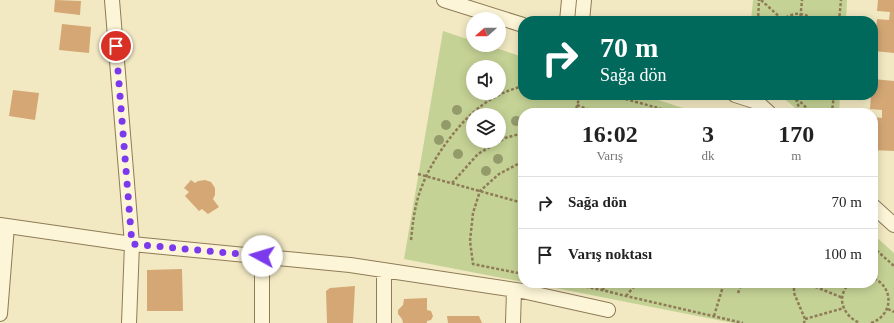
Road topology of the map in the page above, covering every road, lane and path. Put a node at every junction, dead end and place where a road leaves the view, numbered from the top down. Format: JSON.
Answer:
{"nodes":[{"id":1,"x":112,"y":0,"type":"edge"},
{"id":2,"x":444,"y":0,"type":"edge"},
{"id":3,"x":569,"y":0,"type":"edge"},
{"id":4,"x":584,"y":0,"type":"edge"},
{"id":5,"x":760,"y":0,"type":"edge"},
{"id":6,"x":802,"y":0,"type":"edge"},
{"id":7,"x":841,"y":0,"type":"edge"},
{"id":8,"x":800,"y":14,"type":"junction"},
{"id":9,"x":567,"y":16,"type":"edge"},
{"id":10,"x":582,"y":16,"type":"edge"},
{"id":11,"x":758,"y":16,"type":"edge"},
{"id":12,"x":778,"y":16,"type":"edge"},
{"id":13,"x":788,"y":16,"type":"edge"},
{"id":14,"x":809,"y":16,"type":"edge"},
{"id":15,"x":839,"y":16,"type":"edge"},
{"id":16,"x":518,"y":23,"type":"edge"},
{"id":17,"x":518,"y":88,"type":"edge"},
{"id":18,"x":578,"y":100,"type":"edge"},
{"id":19,"x":629,"y":100,"type":"edge"},
{"id":20,"x":751,"y":100,"type":"edge"},
{"id":21,"x":798,"y":100,"type":"edge"},
{"id":22,"x":577,"y":105,"type":"junction"},
{"id":23,"x":576,"y":108,"type":"edge"},
{"id":24,"x":584,"y":108,"type":"edge"},
{"id":25,"x":658,"y":108,"type":"edge"},
{"id":26,"x":763,"y":108,"type":"edge"},
{"id":27,"x":807,"y":108,"type":"edge"},
{"id":28,"x":518,"y":134,"type":"edge"},
{"id":29,"x":518,"y":164,"type":"edge"},
{"id":30,"x":418,"y":174,"type":"dead end"},
{"id":31,"x":426,"y":176,"type":"junction"},
{"id":32,"x":452,"y":183,"type":"junction"},
{"id":33,"x":480,"y":191,"type":"junction"},
{"id":34,"x":518,"y":202,"type":"edge"},
{"id":35,"x":878,"y":211,"type":"edge"},
{"id":36,"x":894,"y":225,"type":"edge"},
{"id":37,"x":4,"y":226,"type":"edge"},
{"id":38,"x":410,"y":240,"type":"dead end"},
{"id":39,"x":132,"y":244,"type":"junction"},
{"id":40,"x":878,"y":252,"type":"edge"},
{"id":41,"x":262,"y":256,"type":"junction"},
{"id":42,"x":894,"y":266,"type":"edge"},
{"id":43,"x":384,"y":270,"type":"junction"},
{"id":44,"x":518,"y":273,"type":"edge"},
{"id":45,"x":878,"y":280,"type":"edge"},
{"id":46,"x":592,"y":288,"type":"edge"},
{"id":47,"x":604,"y":288,"type":"edge"},
{"id":48,"x":633,"y":288,"type":"edge"},
{"id":49,"x":722,"y":288,"type":"edge"},
{"id":50,"x":740,"y":288,"type":"edge"},
{"id":51,"x":794,"y":288,"type":"edge"},
{"id":52,"x":818,"y":288,"type":"edge"},
{"id":53,"x":846,"y":288,"type":"edge"},
{"id":54,"x":514,"y":290,"type":"junction"},
{"id":55,"x":602,"y":290,"type":"junction"},
{"id":56,"x":738,"y":293,"type":"dead end"},
{"id":57,"x":626,"y":296,"type":"junction"},
{"id":58,"x":843,"y":298,"type":"junction"},
{"id":59,"x":844,"y":308,"type":"junction"},
{"id":60,"x":888,"y":309,"type":"junction"},
{"id":61,"x":608,"y":310,"type":"dead end"},
{"id":62,"x":894,"y":312,"type":"edge"},
{"id":63,"x":0,"y":314,"type":"edge"},
{"id":64,"x":714,"y":316,"type":"junction"},
{"id":65,"x":805,"y":319,"type":"junction"},
{"id":66,"x":129,"y":323,"type":"edge"},
{"id":67,"x":262,"y":323,"type":"edge"},
{"id":68,"x":384,"y":323,"type":"edge"},
{"id":69,"x":513,"y":323,"type":"edge"},
{"id":70,"x":743,"y":323,"type":"edge"},
{"id":71,"x":804,"y":323,"type":"edge"},
{"id":72,"x":860,"y":323,"type":"edge"},
{"id":73,"x":872,"y":323,"type":"edge"}],
"edges":[{"from":1,"to":39,"type":"street"},
{"from":2,"to":16,"type":"street"},
{"from":3,"to":9,"type":"street"},
{"from":4,"to":10,"type":"street"},
{"from":5,"to":11,"type":"path"},
{"from":5,"to":12,"type":"path"},
{"from":6,"to":8,"type":"path"},
{"from":7,"to":15,"type":"path"},
{"from":8,"to":13,"type":"path"},
{"from":8,"to":14,"type":"path"},
{"from":17,"to":31,"type":"path"},
{"from":18,"to":22,"type":"path"},
{"from":19,"to":25,"type":"path"},
{"from":20,"to":26,"type":"street"},
{"from":21,"to":27,"type":"path"},
{"from":22,"to":23,"type":"path"},
{"from":22,"to":24,"type":"path"},
{"from":28,"to":32,"type":"path"},
{"from":29,"to":33,"type":"path"},
{"from":30,"to":31,"type":"path"},
{"from":31,"to":32,"type":"path"},
{"from":31,"to":38,"type":"path"},
{"from":32,"to":33,"type":"path"},
{"from":33,"to":34,"type":"path"},
{"from":33,"to":44,"type":"path"},
{"from":35,"to":36,"type":"street"},
{"from":37,"to":39,"type":"street"},
{"from":37,"to":63,"type":"street"},
{"from":39,"to":41,"type":"street"},
{"from":39,"to":66,"type":"street"},
{"from":40,"to":42,"type":"path"},
{"from":41,"to":43,"type":"street"},
{"from":41,"to":67,"type":"street"},
{"from":43,"to":54,"type":"street"},
{"from":43,"to":68,"type":"street"},
{"from":45,"to":60,"type":"path"},
{"from":46,"to":55,"type":"path"},
{"from":47,"to":55,"type":"path"},
{"from":48,"to":57,"type":"path"},
{"from":49,"to":64,"type":"path"},
{"from":50,"to":56,"type":"path"},
{"from":51,"to":65,"type":"path"},
{"from":52,"to":58,"type":"path"},
{"from":53,"to":58,"type":"path"},
{"from":54,"to":61,"type":"street"},
{"from":54,"to":69,"type":"street"},
{"from":55,"to":57,"type":"path"},
{"from":57,"to":64,"type":"path"},
{"from":58,"to":59,"type":"path"},
{"from":59,"to":65,"type":"path"},
{"from":59,"to":72,"type":"path"},
{"from":60,"to":62,"type":"path"},
{"from":60,"to":73,"type":"path"},
{"from":64,"to":70,"type":"path"},
{"from":65,"to":71,"type":"path"}]}
